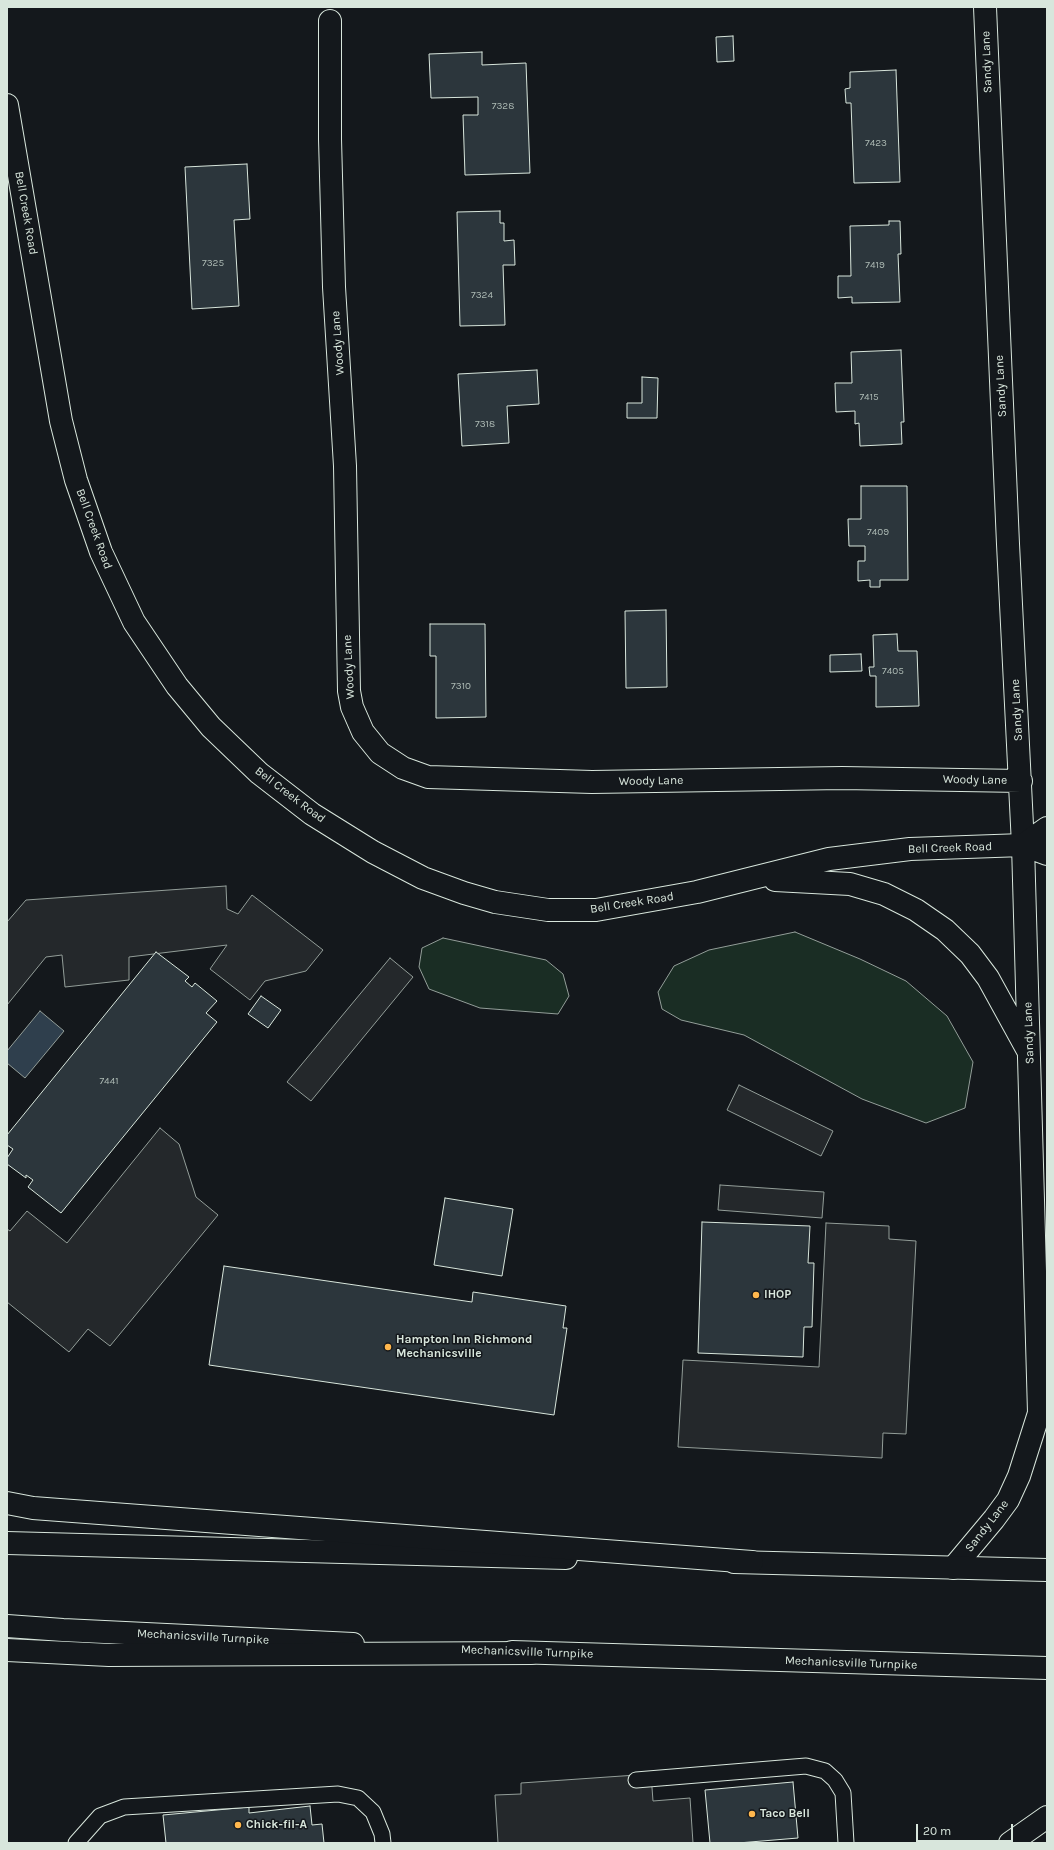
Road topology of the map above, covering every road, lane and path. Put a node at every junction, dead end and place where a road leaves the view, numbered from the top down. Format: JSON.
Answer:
{"nodes":[{"id":1,"x":985,"y":7,"type":"edge"},
{"id":2,"x":330,"y":21,"type":"dead end"},
{"id":3,"x":7,"y":105,"type":"edge"},
{"id":4,"x":1021,"y":781,"type":"junction"},
{"id":5,"x":1047,"y":828,"type":"edge"},
{"id":6,"x":1023,"y":845,"type":"junction"},
{"id":7,"x":1047,"y":854,"type":"edge"},
{"id":8,"x":750,"y":879,"type":"junction"},
{"id":9,"x":1030,"y":1055,"type":"junction"},
{"id":10,"x":1043,"y":1422,"type":"edge"},
{"id":11,"x":7,"y":1503,"type":"edge"},
{"id":12,"x":7,"y":1543,"type":"edge"},
{"id":13,"x":752,"y":1562,"type":"junction"},
{"id":14,"x":953,"y":1568,"type":"junction"},
{"id":15,"x":1047,"y":1570,"type":"edge"},
{"id":16,"x":7,"y":1626,"type":"edge"},
{"id":17,"x":7,"y":1650,"type":"edge"},
{"id":18,"x":531,"y":1653,"type":"junction"},
{"id":19,"x":1047,"y":1668,"type":"edge"},
{"id":20,"x":636,"y":1780,"type":"dead end"},
{"id":21,"x":1047,"y":1818,"type":"edge"},
{"id":22,"x":1022,"y":1840,"type":"edge"},
{"id":23,"x":76,"y":1843,"type":"edge"},
{"id":24,"x":383,"y":1843,"type":"edge"},
{"id":25,"x":846,"y":1843,"type":"edge"}],
"edges":[{"from":1,"to":4,"type":"main road","name":"Sandy Lane"},
{"from":2,"to":4,"type":"main road","name":"Woody Lane"},
{"from":3,"to":8,"type":"main road","name":"Bell Creek Road"},
{"from":4,"to":6,"type":"main road","name":"Sandy Lane"},
{"from":5,"to":6,"type":"main road"},
{"from":6,"to":7,"type":"main road","name":"Bell Creek Road"},
{"from":6,"to":8,"type":"main road","name":"Bell Creek Road"},
{"from":6,"to":9,"type":"main road","name":"Sandy Lane"},
{"from":8,"to":9,"type":"main road"},
{"from":9,"to":10,"type":"main road","name":"Sandy Lane"},
{"from":10,"to":14,"type":"main road","name":"Sandy Lane"},
{"from":11,"to":13,"type":"main road"},
{"from":12,"to":13,"type":"main road"},
{"from":13,"to":14,"type":"main road"},
{"from":14,"to":15,"type":"main road"},
{"from":16,"to":18,"type":"main road","name":"Mechanicsville Turnpike"},
{"from":17,"to":18,"type":"main road"},
{"from":18,"to":19,"type":"main road","name":"Mechanicsville Turnpike"},
{"from":20,"to":25,"type":"lane"},
{"from":21,"to":22,"type":"main road"},
{"from":23,"to":24,"type":"lane"}]}
